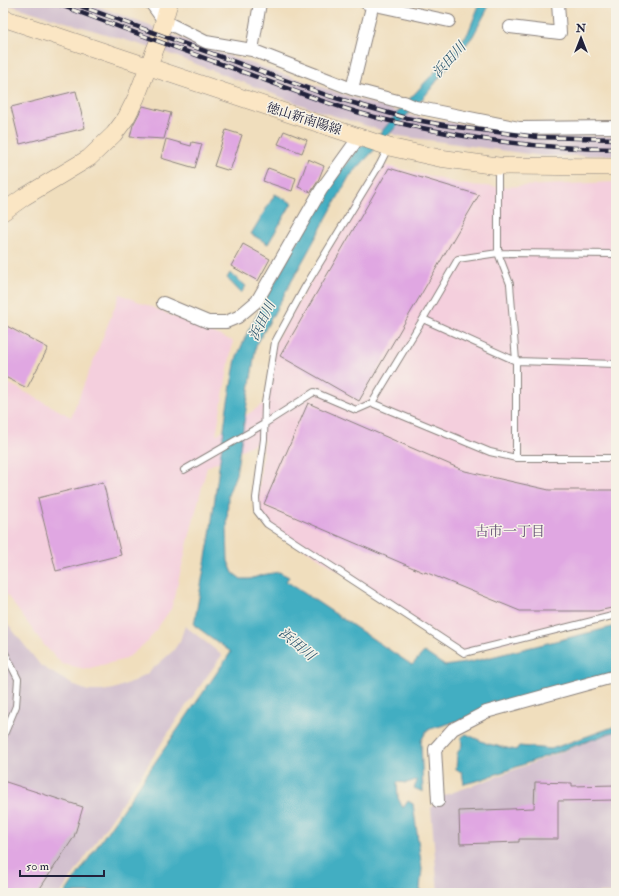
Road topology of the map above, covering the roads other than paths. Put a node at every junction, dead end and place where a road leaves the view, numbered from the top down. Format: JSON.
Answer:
{"nodes":[{"id":1,"x":151,"y":3,"type":"edge"},
{"id":2,"x":169,"y":3,"type":"edge"},
{"id":3,"x":260,"y":3,"type":"edge"},
{"id":4,"x":558,"y":3,"type":"edge"},
{"id":5,"x":371,"y":4,"type":"edge"},
{"id":6,"x":3,"y":18,"type":"edge"},
{"id":7,"x":164,"y":21,"type":"junction"},
{"id":8,"x":449,"y":21,"type":"dead end"},
{"id":9,"x":510,"y":27,"type":"dead end"},
{"id":10,"x":252,"y":50,"type":"junction"},
{"id":11,"x":148,"y":67,"type":"junction"},
{"id":12,"x":352,"y":89,"type":"junction"},
{"id":13,"x":616,"y":127,"type":"edge"},
{"id":14,"x":374,"y":142,"type":"junction"},
{"id":15,"x":498,"y":166,"type":"junction"},
{"id":16,"x":616,"y":167,"type":"edge"},
{"id":17,"x":3,"y":212,"type":"edge"},
{"id":18,"x":498,"y":253,"type":"junction"},
{"id":19,"x":616,"y":254,"type":"edge"},
{"id":20,"x":163,"y":303,"type":"dead end"},
{"id":21,"x":423,"y":319,"type":"junction"},
{"id":22,"x":516,"y":362,"type":"junction"},
{"id":23,"x":616,"y":364,"type":"edge"},
{"id":24,"x":372,"y":403,"type":"junction"},
{"id":25,"x":264,"y":424,"type":"junction"},
{"id":26,"x":516,"y":458,"type":"junction"},
{"id":27,"x":616,"y":458,"type":"edge"},
{"id":28,"x":184,"y":470,"type":"dead end"},
{"id":29,"x":616,"y":615,"type":"edge"},
{"id":30,"x":3,"y":649,"type":"edge"},
{"id":31,"x":616,"y":676,"type":"edge"},
{"id":32,"x":3,"y":737,"type":"edge"},
{"id":33,"x":438,"y":801,"type":"dead end"}],
"edges":[{"from":1,"to":7,"type":"street"},
{"from":2,"to":7,"type":"main road"},
{"from":3,"to":10,"type":"street"},
{"from":4,"to":9,"type":"street"},
{"from":5,"to":8,"type":"street"},
{"from":5,"to":12,"type":"street"},
{"from":6,"to":11,"type":"main road","name":"徳山新南陽線"},
{"from":7,"to":10,"type":"street"},
{"from":7,"to":11,"type":"main road"},
{"from":10,"to":12,"type":"street"},
{"from":11,"to":14,"type":"main road","name":"徳山新南陽線"},
{"from":11,"to":17,"type":"main road"},
{"from":12,"to":13,"type":"street"},
{"from":14,"to":15,"type":"main road","name":"徳山新南陽線"},
{"from":14,"to":20,"type":"street"},
{"from":14,"to":25,"type":"lane"},
{"from":15,"to":16,"type":"main road","name":"徳山新南陽線"},
{"from":15,"to":18,"type":"lane"},
{"from":18,"to":19,"type":"lane"},
{"from":18,"to":21,"type":"lane"},
{"from":18,"to":22,"type":"lane"},
{"from":21,"to":22,"type":"lane"},
{"from":21,"to":24,"type":"lane"},
{"from":22,"to":23,"type":"lane"},
{"from":22,"to":26,"type":"lane"},
{"from":24,"to":25,"type":"lane"},
{"from":24,"to":26,"type":"lane"},
{"from":25,"to":28,"type":"lane"},
{"from":25,"to":29,"type":"lane"},
{"from":26,"to":27,"type":"lane"},
{"from":30,"to":32,"type":"lane"},
{"from":31,"to":33,"type":"street"}]}
